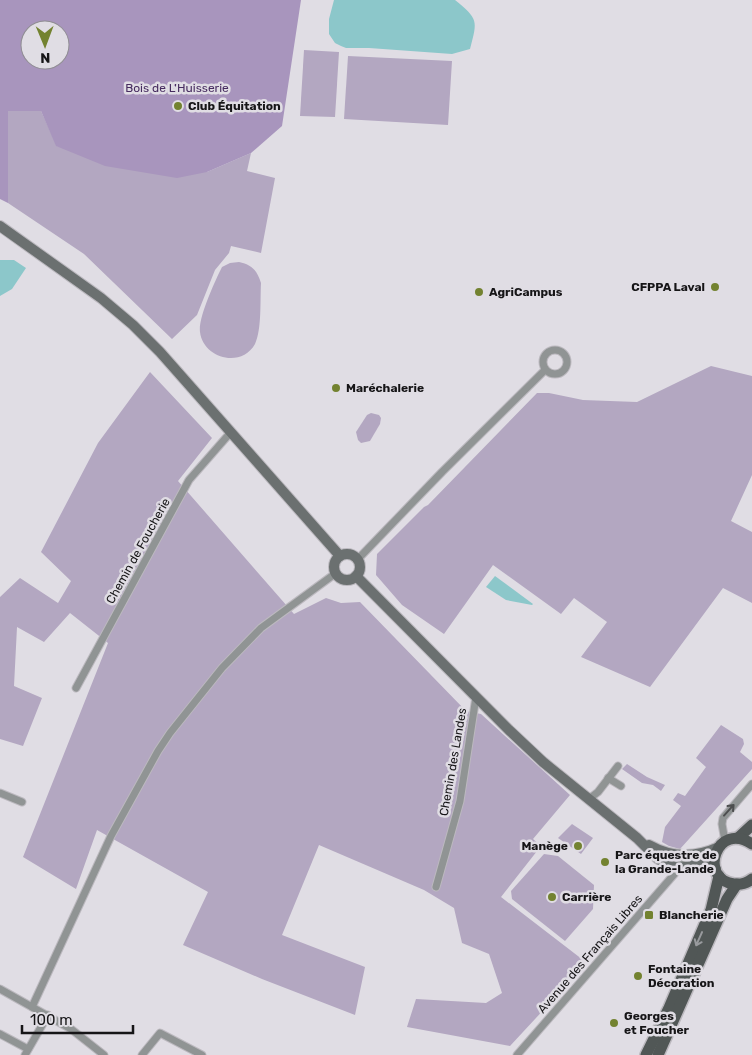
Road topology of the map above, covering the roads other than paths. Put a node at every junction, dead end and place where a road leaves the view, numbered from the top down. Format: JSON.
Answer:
{"nodes":[{"id":1,"x":0,"y":226,"type":"edge"},
{"id":2,"x":545,"y":370,"type":"dead end"},
{"id":3,"x":230,"y":432,"type":"junction"},
{"id":4,"x":340,"y":556,"type":"junction"},
{"id":5,"x":358,"y":559,"type":"junction"},
{"id":6,"x":336,"y":573,"type":"junction"},
{"id":7,"x":356,"y":576,"type":"junction"},
{"id":8,"x":76,"y":688,"type":"dead end"},
{"id":9,"x":476,"y":698,"type":"junction"},
{"id":10,"x":618,"y":766,"type":"dead end"},
{"id":11,"x":608,"y":778,"type":"junction"},
{"id":12,"x":752,"y":784,"type":"edge"},
{"id":13,"x":621,"y":786,"type":"dead end"},
{"id":14,"x":0,"y":793,"type":"edge"},
{"id":15,"x":589,"y":799,"type":"junction"},
{"id":16,"x":22,"y":802,"type":"dead end"},
{"id":17,"x":752,"y":825,"type":"edge"},
{"id":18,"x":637,"y":838,"type":"junction"},
{"id":19,"x":738,"y":838,"type":"junction"},
{"id":20,"x":722,"y":844,"type":"junction"},
{"id":21,"x":752,"y":844,"type":"edge"},
{"id":22,"x":696,"y":854,"type":"junction"},
{"id":23,"x":679,"y":868,"type":"junction"},
{"id":24,"x":717,"y":873,"type":"junction"},
{"id":25,"x":751,"y":880,"type":"edge"},
{"id":26,"x":738,"y":884,"type":"junction"},
{"id":27,"x":436,"y":888,"type":"dead end"},
{"id":28,"x":0,"y":989,"type":"edge"},
{"id":29,"x":32,"y":1006,"type":"junction"},
{"id":30,"x":48,"y":1015,"type":"junction"},
{"id":31,"x":0,"y":1034,"type":"edge"},
{"id":32,"x":27,"y":1052,"type":"edge"},
{"id":33,"x":104,"y":1055,"type":"edge"},
{"id":34,"x":142,"y":1055,"type":"edge"},
{"id":35,"x":202,"y":1055,"type":"edge"},
{"id":36,"x":517,"y":1055,"type":"edge"},
{"id":37,"x":646,"y":1055,"type":"edge"},
{"id":38,"x":658,"y":1055,"type":"edge"}],
"edges":[{"from":1,"to":3,"type":"street"},
{"from":2,"to":5,"type":"street"},
{"from":3,"to":4,"type":"street"},
{"from":3,"to":8,"type":"street","name":"Chemin de Foucherie"},
{"from":4,"to":5,"type":"street"},
{"from":4,"to":6,"type":"street"},
{"from":5,"to":7,"type":"street"},
{"from":6,"to":7,"type":"street"},
{"from":6,"to":29,"type":"street"},
{"from":7,"to":9,"type":"street"},
{"from":9,"to":15,"type":"street"},
{"from":9,"to":27,"type":"street","name":"Chemin des Landes"},
{"from":10,"to":11,"type":"street"},
{"from":11,"to":13,"type":"street"},
{"from":11,"to":15,"type":"street"},
{"from":20,"to":12,"type":"street","one_way":true},
{"from":14,"to":16,"type":"street"},
{"from":15,"to":18,"type":"street"},
{"from":17,"to":19,"type":"main road"},
{"from":18,"to":22,"type":"street"},
{"from":18,"to":23,"type":"street"},
{"from":19,"to":20,"type":"main road"},
{"from":19,"to":21,"type":"main road"},
{"from":20,"to":22,"type":"street"},
{"from":20,"to":24,"type":"main road"},
{"from":22,"to":23,"type":"street","name":"Avenue des Français Libres"},
{"from":23,"to":24,"type":"street"},
{"from":23,"to":36,"type":"street","name":"Avenue des Français Libres"},
{"from":24,"to":26,"type":"main road"},
{"from":24,"to":37,"type":"main road","one_way":true},
{"from":25,"to":26,"type":"main road"},
{"from":26,"to":38,"type":"main road"},
{"from":28,"to":29,"type":"street"},
{"from":29,"to":30,"type":"street"},
{"from":30,"to":32,"type":"street"},
{"from":30,"to":33,"type":"street"},
{"from":31,"to":32,"type":"street"},
{"from":34,"to":35,"type":"street"}]}
